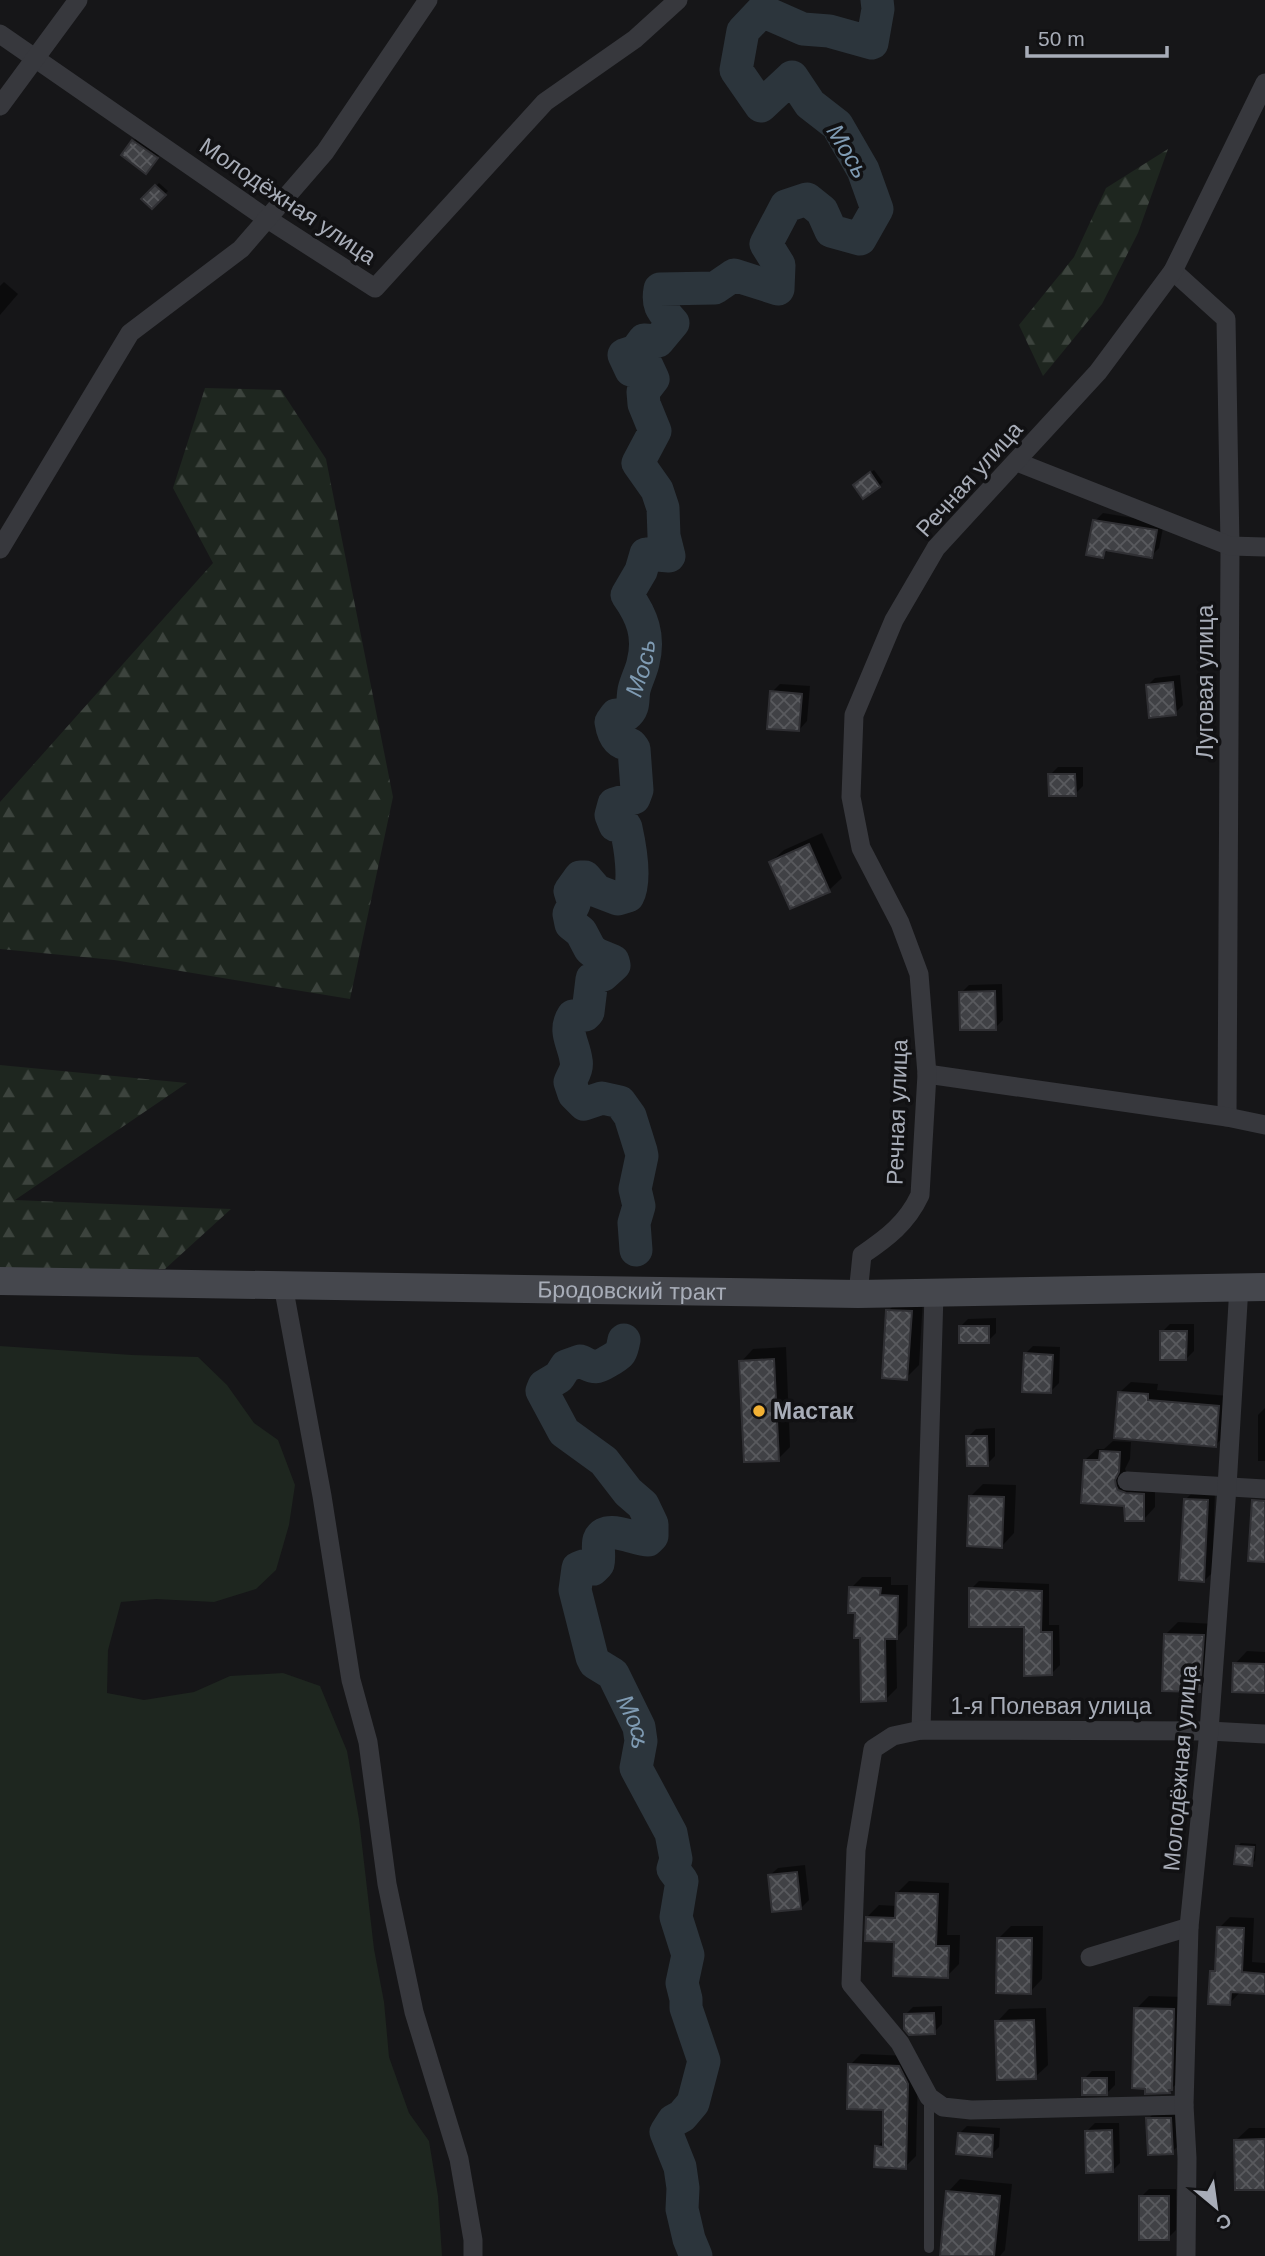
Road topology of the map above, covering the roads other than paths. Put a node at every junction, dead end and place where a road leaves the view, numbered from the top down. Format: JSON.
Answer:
{"nodes":[{"id":1,"x":78,"y":0,"type":"edge"},
{"id":2,"x":428,"y":0,"type":"edge"},
{"id":3,"x":678,"y":0,"type":"edge"},
{"id":4,"x":0,"y":34,"type":"edge"},
{"id":5,"x":37,"y":58,"type":"junction"},
{"id":6,"x":1265,"y":83,"type":"edge"},
{"id":7,"x":0,"y":106,"type":"edge"},
{"id":8,"x":266,"y":218,"type":"junction"},
{"id":9,"x":1172,"y":271,"type":"junction"},
{"id":10,"x":1017,"y":462,"type":"junction"},
{"id":11,"x":1230,"y":546,"type":"junction"},
{"id":12,"x":1265,"y":547,"type":"edge"},
{"id":13,"x":0,"y":549,"type":"edge"},
{"id":14,"x":928,"y":1074,"type":"junction"},
{"id":15,"x":1227,"y":1117,"type":"junction"},
{"id":16,"x":1265,"y":1125,"type":"edge"},
{"id":17,"x":0,"y":1281,"type":"edge"},
{"id":18,"x":283,"y":1285,"type":"junction"},
{"id":19,"x":1252,"y":1286,"type":"edge"},
{"id":20,"x":858,"y":1294,"type":"junction"},
{"id":21,"x":934,"y":1294,"type":"junction"},
{"id":22,"x":1128,"y":1481,"type":"dead end"},
{"id":23,"x":1227,"y":1487,"type":"junction"},
{"id":24,"x":1265,"y":1489,"type":"edge"},
{"id":25,"x":921,"y":1730,"type":"junction"},
{"id":26,"x":1209,"y":1731,"type":"junction"},
{"id":27,"x":1265,"y":1734,"type":"edge"},
{"id":28,"x":1189,"y":1927,"type":"junction"},
{"id":29,"x":1090,"y":1957,"type":"dead end"},
{"id":30,"x":929,"y":2097,"type":"junction"},
{"id":31,"x":1184,"y":2105,"type":"junction"},
{"id":32,"x":929,"y":2248,"type":"dead end"},
{"id":33,"x":473,"y":2256,"type":"edge"},
{"id":34,"x":1186,"y":2256,"type":"edge"}],
"edges":[{"from":1,"to":5,"type":"street"},
{"from":2,"to":8,"type":"street"},
{"from":3,"to":8,"type":"street","name":"Молодёжная улица"},
{"from":4,"to":5,"type":"street","name":"Молодёжная улица"},
{"from":5,"to":7,"type":"street"},
{"from":5,"to":8,"type":"street","name":"Молодёжная улица"},
{"from":6,"to":9,"type":"street","name":"Речная улица"},
{"from":8,"to":13,"type":"street"},
{"from":9,"to":10,"type":"street","name":"Речная улица"},
{"from":9,"to":11,"type":"street","name":"Луговая улица"},
{"from":10,"to":11,"type":"street"},
{"from":10,"to":14,"type":"street","name":"Речная улица"},
{"from":11,"to":12,"type":"street"},
{"from":11,"to":15,"type":"street","name":"Луговая улица"},
{"from":14,"to":15,"type":"street"},
{"from":14,"to":20,"type":"street","name":"Речная улица"},
{"from":15,"to":16,"type":"street"},
{"from":17,"to":18,"type":"main road","name":"Бродовский тракт"},
{"from":18,"to":20,"type":"main road","name":"Бродовский тракт"},
{"from":18,"to":33,"type":"street"},
{"from":19,"to":21,"type":"main road","name":"Бродовский тракт"},
{"from":19,"to":23,"type":"street","name":"Молодёжная улица"},
{"from":20,"to":21,"type":"main road","name":"Бродовский тракт"},
{"from":21,"to":25,"type":"street"},
{"from":22,"to":23,"type":"street"},
{"from":23,"to":24,"type":"street"},
{"from":23,"to":26,"type":"street","name":"Молодёжная улица"},
{"from":25,"to":26,"type":"street","name":"1-я Полевая улица"},
{"from":25,"to":30,"type":"street","name":"1-я Полевая улица"},
{"from":26,"to":27,"type":"street","name":"1-я Полевая улица"},
{"from":26,"to":28,"type":"street","name":"Молодёжная улица"},
{"from":28,"to":29,"type":"street"},
{"from":28,"to":31,"type":"street","name":"Молодёжная улица"},
{"from":30,"to":31,"type":"street"},
{"from":30,"to":32,"type":"lane"},
{"from":31,"to":34,"type":"street","name":"Молодёжная улица"}]}
